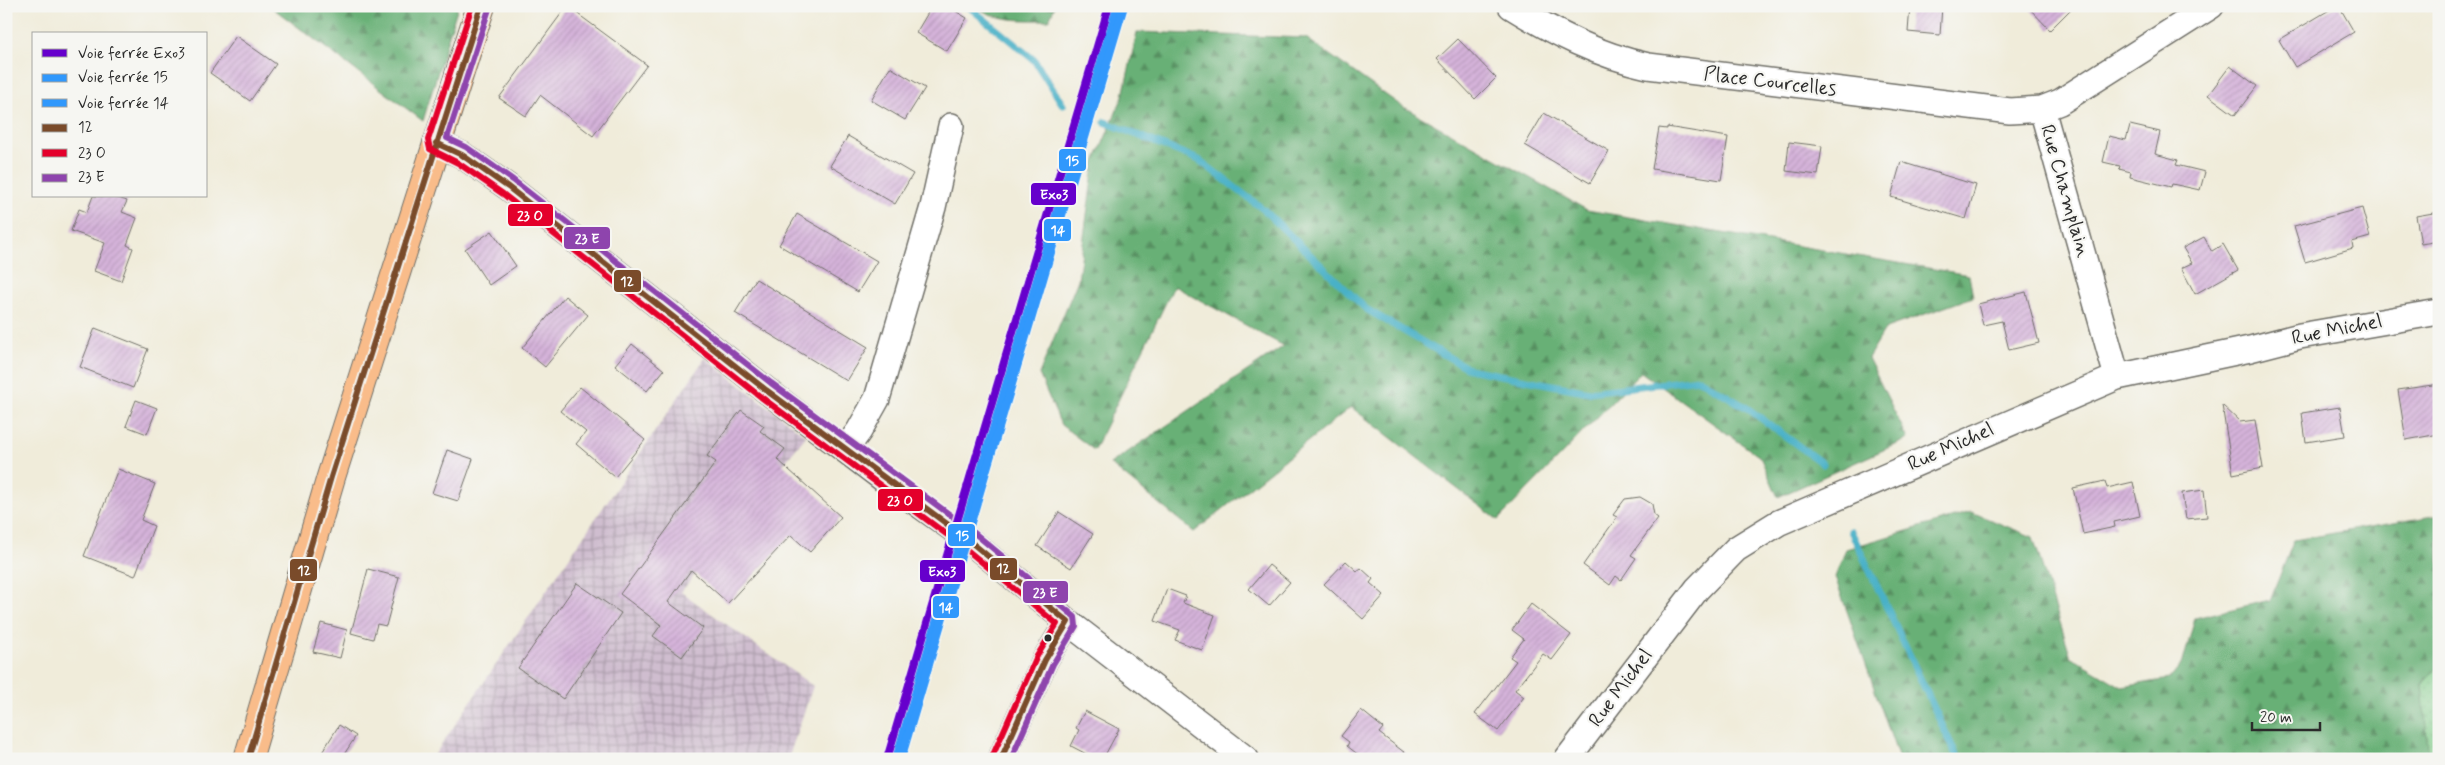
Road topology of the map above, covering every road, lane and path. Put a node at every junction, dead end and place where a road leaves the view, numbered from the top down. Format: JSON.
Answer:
{"nodes":[{"id":1,"x":481,"y":6,"type":"edge"},
{"id":2,"x":1511,"y":6,"type":"edge"},
{"id":3,"x":2211,"y":6,"type":"edge"},
{"id":4,"x":2042,"y":109,"type":"junction"},
{"id":5,"x":952,"y":126,"type":"dead end"},
{"id":6,"x":436,"y":143,"type":"junction"},
{"id":7,"x":2439,"y":312,"type":"edge"},
{"id":8,"x":2117,"y":377,"type":"junction"},
{"id":9,"x":845,"y":450,"type":"junction"},
{"id":10,"x":1068,"y":622,"type":"junction"},
{"id":11,"x":248,"y":759,"type":"edge"},
{"id":12,"x":1001,"y":759,"type":"edge"},
{"id":13,"x":1246,"y":759,"type":"edge"},
{"id":14,"x":1567,"y":759,"type":"edge"}],
"edges":[{"from":1,"to":6,"type":"main road"},
{"from":2,"to":4,"type":"street","name":"Place Courcelles"},
{"from":3,"to":4,"type":"street","name":"Rue Champlain"},
{"from":4,"to":8,"type":"street","name":"Rue Champlain"},
{"from":5,"to":9,"type":"street"},
{"from":6,"to":9,"type":"street"},
{"from":6,"to":11,"type":"main road"},
{"from":7,"to":8,"type":"street","name":"Rue Michel"},
{"from":8,"to":14,"type":"street","name":"Rue Michel"},
{"from":9,"to":10,"type":"street"},
{"from":10,"to":12,"type":"street"},
{"from":10,"to":13,"type":"street"}]}
